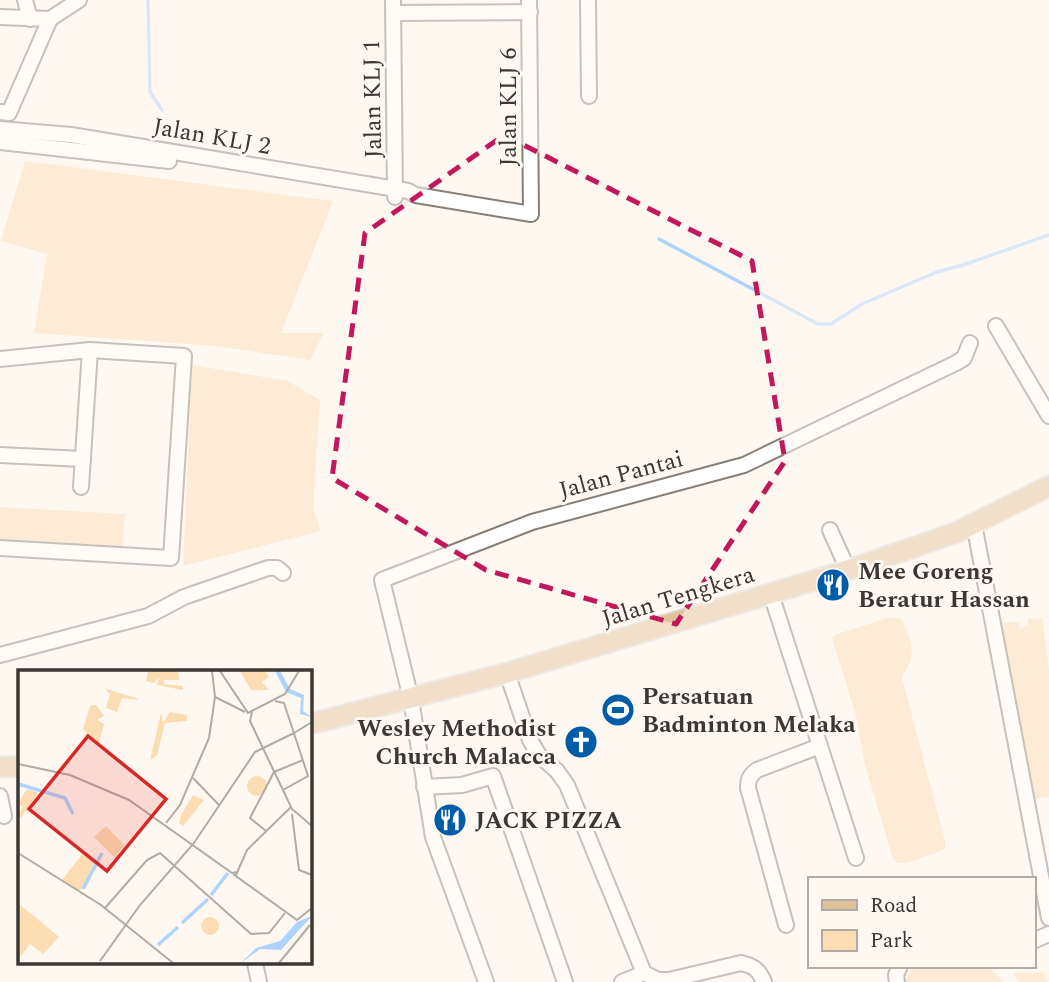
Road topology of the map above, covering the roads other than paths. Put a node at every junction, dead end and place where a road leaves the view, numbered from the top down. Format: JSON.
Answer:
{"nodes":[{"id":1,"x":26,"y":0,"type":"edge"},
{"id":2,"x":588,"y":0,"type":"edge"},
{"id":3,"x":73,"y":2,"type":"edge"},
{"id":4,"x":530,"y":6,"type":"edge"},
{"id":5,"x":394,"y":7,"type":"edge"},
{"id":6,"x":0,"y":18,"type":"edge"},
{"id":7,"x":30,"y":19,"type":"junction"},
{"id":8,"x":50,"y":19,"type":"junction"},
{"id":9,"x":589,"y":96,"type":"dead end"},
{"id":10,"x":0,"y":112,"type":"edge"},
{"id":11,"x":0,"y":129,"type":"edge"},
{"id":12,"x":0,"y":142,"type":"edge"},
{"id":13,"x":188,"y":159,"type":"junction"},
{"id":14,"x":395,"y":193,"type":"junction"},
{"id":15,"x":531,"y":214,"type":"joint"},
{"id":16,"x":996,"y":326,"type":"dead end"},
{"id":17,"x":970,"y":343,"type":"dead end"},
{"id":18,"x":90,"y":350,"type":"junction"},
{"id":19,"x":0,"y":359,"type":"edge"},
{"id":20,"x":1049,"y":416,"type":"edge"},
{"id":21,"x":0,"y":455,"type":"edge"},
{"id":22,"x":83,"y":459,"type":"junction"},
{"id":23,"x":1049,"y":486,"type":"edge"},
{"id":24,"x":81,"y":487,"type":"dead end"},
{"id":25,"x":974,"y":524,"type":"junction"},
{"id":26,"x":830,"y":530,"type":"dead end"},
{"id":27,"x":0,"y":548,"type":"edge"},
{"id":28,"x":848,"y":570,"type":"junction"},
{"id":29,"x":283,"y":573,"type":"dead end"},
{"id":30,"x":771,"y":594,"type":"junction"},
{"id":31,"x":0,"y":655,"type":"edge"},
{"id":32,"x":508,"y":673,"type":"junction"},
{"id":33,"x":411,"y":699,"type":"junction"},
{"id":34,"x":312,"y":724,"type":"edge"},
{"id":35,"x":820,"y":746,"type":"junction"},
{"id":36,"x":18,"y":766,"type":"edge"},
{"id":37,"x":0,"y":767,"type":"edge"},
{"id":38,"x":424,"y":787,"type":"junction"},
{"id":39,"x":0,"y":796,"type":"edge"},
{"id":40,"x":4,"y":816,"type":"dead end"},
{"id":41,"x":856,"y":858,"type":"dead end"},
{"id":42,"x":1049,"y":918,"type":"edge"},
{"id":43,"x":786,"y":925,"type":"dead end"},
{"id":44,"x":255,"y":964,"type":"edge"},
{"id":45,"x":644,"y":973,"type":"junction"},
{"id":46,"x":259,"y":982,"type":"edge"},
{"id":47,"x":486,"y":982,"type":"edge"},
{"id":48,"x":565,"y":982,"type":"edge"},
{"id":49,"x":622,"y":982,"type":"edge"},
{"id":50,"x":764,"y":982,"type":"edge"}],
"edges":[{"from":1,"to":7,"type":"street"},
{"from":2,"to":9,"type":"street"},
{"from":3,"to":8,"type":"street"},
{"from":4,"to":5,"type":"street"},
{"from":4,"to":15,"type":"street","name":"Jalan KLJ 6"},
{"from":5,"to":14,"type":"street","name":"Jalan KLJ 1"},
{"from":6,"to":7,"type":"street"},
{"from":7,"to":8,"type":"street"},
{"from":8,"to":10,"type":"street"},
{"from":11,"to":13,"type":"street","name":"Jalan KLJ 2"},
{"from":12,"to":13,"type":"street","name":"Jalan KLJ 2"},
{"from":13,"to":14,"type":"street","name":"Jalan KLJ 2"},
{"from":14,"to":15,"type":"street","name":"Jalan KLJ 2"},
{"from":16,"to":20,"type":"street"},
{"from":17,"to":33,"type":"street","name":"Jalan Pantai"},
{"from":18,"to":19,"type":"street"},
{"from":18,"to":22,"type":"street"},
{"from":18,"to":27,"type":"street"},
{"from":21,"to":22,"type":"street"},
{"from":22,"to":24,"type":"street"},
{"from":23,"to":25,"type":"main road","name":"Jalan Tengkera"},
{"from":25,"to":28,"type":"main road","name":"Jalan Tengkera"},
{"from":25,"to":42,"type":"street"},
{"from":26,"to":28,"type":"street"},
{"from":28,"to":30,"type":"main road","name":"Jalan Tengkera"},
{"from":29,"to":31,"type":"street"},
{"from":30,"to":32,"type":"main road","name":"Jalan Tengkera"},
{"from":30,"to":35,"type":"street"},
{"from":32,"to":33,"type":"main road","name":"Jalan Tengkera"},
{"from":32,"to":45,"type":"street"},
{"from":33,"to":34,"type":"main road","name":"Jalan Tengkera"},
{"from":33,"to":38,"type":"street"},
{"from":35,"to":41,"type":"street"},
{"from":35,"to":43,"type":"street"},
{"from":36,"to":37,"type":"main road"},
{"from":38,"to":47,"type":"street"},
{"from":38,"to":48,"type":"street"},
{"from":39,"to":40,"type":"street"},
{"from":44,"to":46,"type":"street"},
{"from":45,"to":49,"type":"street"},
{"from":45,"to":50,"type":"street"}]}
